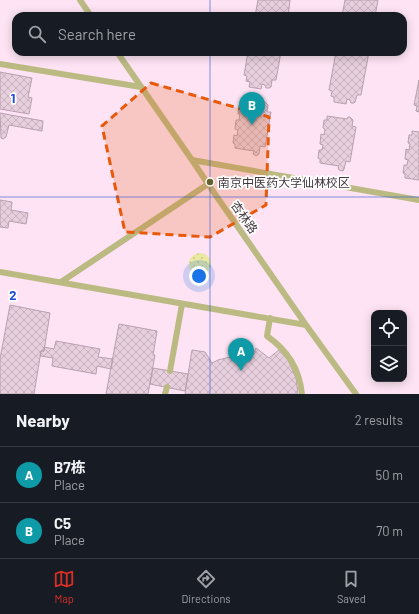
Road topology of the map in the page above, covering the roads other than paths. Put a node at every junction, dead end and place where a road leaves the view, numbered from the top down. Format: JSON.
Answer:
{"nodes":[{"id":1,"x":80,"y":0,"type":"edge"},
{"id":2,"x":88,"y":12,"type":"edge"},
{"id":3,"x":120,"y":56,"type":"edge"},
{"id":4,"x":0,"y":64,"type":"edge"},
{"id":5,"x":141,"y":87,"type":"junction"},
{"id":6,"x":192,"y":160,"type":"junction"},
{"id":7,"x":208,"y":184,"type":"junction"},
{"id":8,"x":419,"y":200,"type":"edge"},
{"id":9,"x":0,"y":272,"type":"edge"},
{"id":10,"x":61,"y":282,"type":"junction"},
{"id":11,"x":182,"y":304,"type":"junction"},
{"id":12,"x":270,"y":318,"type":"junction"},
{"id":13,"x":306,"y":324,"type":"junction"},
{"id":14,"x":170,"y":371,"type":"dead end"},
{"id":15,"x":302,"y":394,"type":"edge"},
{"id":16,"x":356,"y":394,"type":"edge"}],
"edges":[{"from":1,"to":2,"type":"lane"},
{"from":3,"to":5,"type":"lane","name":"杏林路"},
{"from":4,"to":5,"type":"lane"},
{"from":5,"to":6,"type":"lane","name":"杏林路"},
{"from":6,"to":7,"type":"lane","name":"杏林路"},
{"from":6,"to":8,"type":"lane"},
{"from":7,"to":10,"type":"lane"},
{"from":7,"to":13,"type":"lane","name":"杏林路"},
{"from":9,"to":10,"type":"lane"},
{"from":10,"to":11,"type":"lane"},
{"from":11,"to":12,"type":"lane"},
{"from":11,"to":14,"type":"lane"},
{"from":12,"to":13,"type":"lane"},
{"from":12,"to":15,"type":"lane"},
{"from":13,"to":16,"type":"lane","name":"杏林路"}]}
